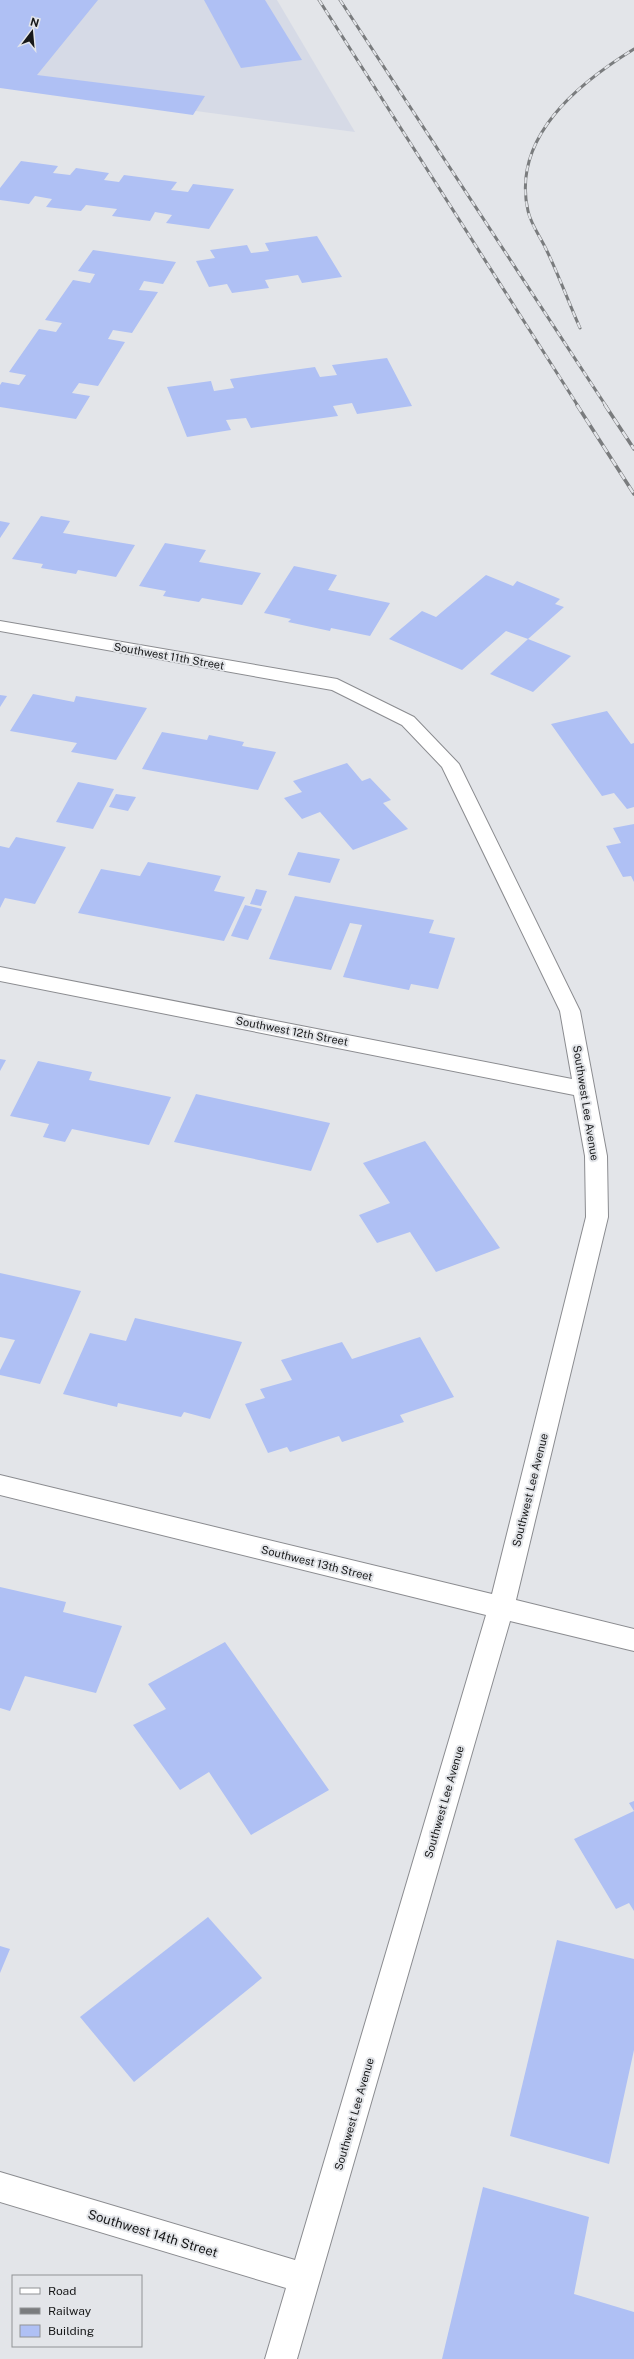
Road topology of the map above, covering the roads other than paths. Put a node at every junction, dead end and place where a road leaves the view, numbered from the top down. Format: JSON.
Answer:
{"nodes":[{"id":1,"x":0,"y":626,"type":"edge"},
{"id":2,"x":337,"y":685,"type":"joint"},
{"id":3,"x":0,"y":974,"type":"edge"},
{"id":4,"x":584,"y":1089,"type":"junction"},
{"id":5,"x":0,"y":1485,"type":"edge"},
{"id":6,"x":501,"y":1608,"type":"junction"},
{"id":7,"x":634,"y":1640,"type":"edge"},
{"id":8,"x":0,"y":2187,"type":"edge"},
{"id":9,"x":306,"y":2279,"type":"junction"},
{"id":10,"x":281,"y":2359,"type":"edge"}],
"edges":[{"from":1,"to":2,"type":"street","name":"Southwest 11th Street"},
{"from":2,"to":4,"type":"street","name":"Southwest Lee Avenue"},
{"from":3,"to":4,"type":"street","name":"Southwest 12th Street"},
{"from":4,"to":6,"type":"street","name":"Southwest Lee Avenue"},
{"from":5,"to":6,"type":"street","name":"Southwest 13th Street"},
{"from":6,"to":7,"type":"street","name":"Southwest 13th Street"},
{"from":6,"to":9,"type":"street","name":"Southwest Lee Avenue"},
{"from":8,"to":9,"type":"street","name":"Southwest 14th Street"},
{"from":9,"to":10,"type":"street","name":"Southwest Lee Avenue"}]}
